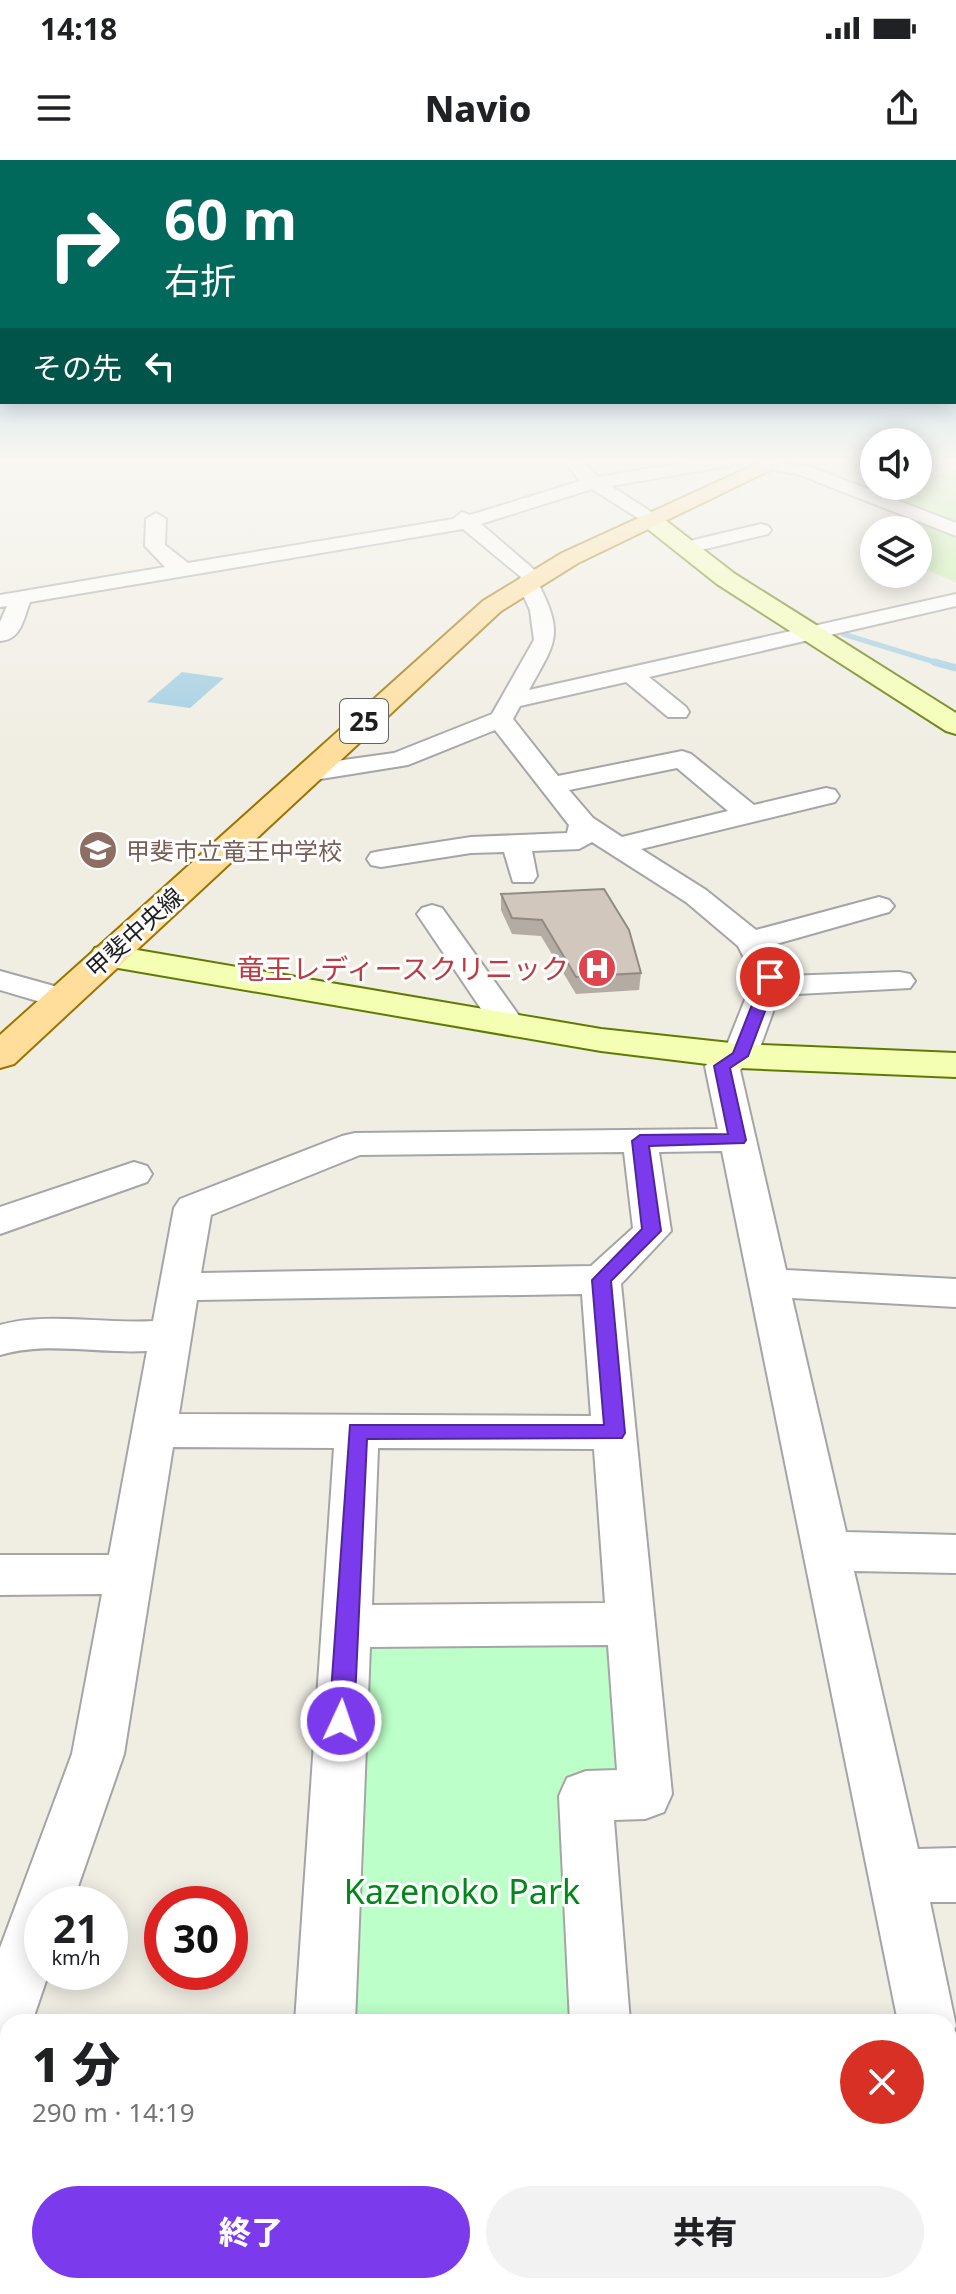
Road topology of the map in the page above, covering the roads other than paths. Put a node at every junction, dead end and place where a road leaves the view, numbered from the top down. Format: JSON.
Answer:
{"nodes":[{"id":1,"x":168,"y":561,"type":"edge"},
{"id":2,"x":239,"y":561,"type":"edge"},
{"id":3,"x":509,"y":561,"type":"edge"},
{"id":4,"x":570,"y":561,"type":"edge"},
{"id":5,"x":703,"y":561,"type":"edge"},
{"id":6,"x":186,"y":570,"type":"junction"},
{"id":7,"x":530,"y":580,"type":"junction"},
{"id":8,"x":10,"y":599,"type":"edge"},
{"id":9,"x":956,"y":600,"type":"edge"},
{"id":10,"x":813,"y":633,"type":"junction"},
{"id":11,"x":0,"y":634,"type":"edge"},
{"id":12,"x":631,"y":674,"type":"junction"},
{"id":13,"x":506,"y":710,"type":"junction"},
{"id":14,"x":677,"y":712,"type":"dead end"},
{"id":15,"x":956,"y":725,"type":"edge"},
{"id":16,"x":308,"y":773,"type":"junction"},
{"id":17,"x":553,"y":785,"type":"junction"},
{"id":18,"x":826,"y":796,"type":"dead end"},
{"id":19,"x":749,"y":815,"type":"junction"},
{"id":20,"x":583,"y":824,"type":"junction"},
{"id":21,"x":516,"y":844,"type":"junction"},
{"id":22,"x":619,"y":846,"type":"junction"},
{"id":23,"x":381,"y":859,"type":"dead end"},
{"id":24,"x":523,"y":876,"type":"dead end"},
{"id":25,"x":879,"y":906,"type":"dead end"},
{"id":26,"x":432,"y":914,"type":"dead end"},
{"id":27,"x":751,"y":941,"type":"junction"},
{"id":28,"x":108,"y":956,"type":"junction"},
{"id":29,"x":0,"y":980,"type":"edge"},
{"id":30,"x":899,"y":981,"type":"dead end"},
{"id":31,"x":767,"y":986,"type":"junction"},
{"id":32,"x":61,"y":998,"type":"junction"},
{"id":33,"x":508,"y":1024,"type":"junction"},
{"id":34,"x":0,"y":1056,"type":"edge"},
{"id":35,"x":740,"y":1056,"type":"junction"},
{"id":36,"x":956,"y":1065,"type":"edge"},
{"id":37,"x":738,"y":1140,"type":"junction"},
{"id":38,"x":640,"y":1141,"type":"junction"},
{"id":39,"x":134,"y":1174,"type":"dead end"},
{"id":40,"x":0,"y":1221,"type":"edge"},
{"id":41,"x":601,"y":1280,"type":"junction"},
{"id":42,"x":769,"y":1283,"type":"junction"},
{"id":43,"x":179,"y":1287,"type":"junction"},
{"id":44,"x":956,"y":1293,"type":"edge"},
{"id":45,"x":171,"y":1335,"type":"junction"},
{"id":46,"x":0,"y":1340,"type":"edge"},
{"id":47,"x":154,"y":1430,"type":"junction"},
{"id":48,"x":357,"y":1431,"type":"junction"},
{"id":49,"x":615,"y":1433,"type":"junction"},
{"id":50,"x":826,"y":1551,"type":"junction"},
{"id":51,"x":956,"y":1554,"type":"edge"},
{"id":52,"x":129,"y":1574,"type":"junction"},
{"id":53,"x":0,"y":1575,"type":"edge"},
{"id":54,"x":631,"y":1624,"type":"junction"},
{"id":55,"x":347,"y":1626,"type":"junction"},
{"id":56,"x":956,"y":1875,"type":"edge"},
{"id":57,"x":896,"y":1876,"type":"junction"},
{"id":58,"x":50,"y":1886,"type":"edge"},
{"id":59,"x":24,"y":1961,"type":"edge"},
{"id":60,"x":5,"y":2014,"type":"edge"},
{"id":61,"x":325,"y":2014,"type":"edge"},
{"id":62,"x":600,"y":2014,"type":"edge"},
{"id":63,"x":926,"y":2014,"type":"edge"}],
"edges":[{"from":1,"to":6,"type":"street"},
{"from":2,"to":6,"type":"street"},
{"from":3,"to":7,"type":"street"},
{"from":4,"to":7,"type":"main road","name":"甲斐中央線","number":"25"},
{"from":5,"to":10,"type":"street"},
{"from":6,"to":8,"type":"street"},
{"from":7,"to":13,"type":"street"},
{"from":7,"to":16,"type":"main road","name":"甲斐中央線","number":"25"},
{"from":8,"to":11,"type":"street"},
{"from":9,"to":10,"type":"street"},
{"from":10,"to":12,"type":"street"},
{"from":10,"to":15,"type":"street"},
{"from":12,"to":13,"type":"street"},
{"from":12,"to":14,"type":"street"},
{"from":13,"to":16,"type":"street"},
{"from":13,"to":17,"type":"street"},
{"from":16,"to":28,"type":"main road","name":"甲斐中央線","number":"25"},
{"from":17,"to":19,"type":"street"},
{"from":17,"to":20,"type":"street"},
{"from":18,"to":19,"type":"street"},
{"from":19,"to":22,"type":"street"},
{"from":20,"to":21,"type":"street"},
{"from":20,"to":22,"type":"street"},
{"from":21,"to":23,"type":"street"},
{"from":21,"to":24,"type":"street"},
{"from":22,"to":27,"type":"street"},
{"from":25,"to":27,"type":"street"},
{"from":26,"to":33,"type":"street"},
{"from":27,"to":31,"type":"street"},
{"from":28,"to":32,"type":"main road","name":"甲斐中央線","number":"25"},
{"from":28,"to":33,"type":"street"},
{"from":29,"to":32,"type":"street"},
{"from":30,"to":31,"type":"street"},
{"from":31,"to":35,"type":"street"},
{"from":32,"to":34,"type":"main road","name":"甲斐中央線","number":"25"},
{"from":33,"to":35,"type":"street"},
{"from":35,"to":36,"type":"street"},
{"from":35,"to":37,"type":"street"},
{"from":37,"to":38,"type":"street"},
{"from":37,"to":42,"type":"street"},
{"from":38,"to":41,"type":"street"},
{"from":38,"to":43,"type":"street"},
{"from":39,"to":40,"type":"street"},
{"from":41,"to":43,"type":"street"},
{"from":41,"to":49,"type":"street"},
{"from":42,"to":44,"type":"street"},
{"from":42,"to":50,"type":"street"},
{"from":43,"to":45,"type":"street"},
{"from":45,"to":46,"type":"street"},
{"from":45,"to":47,"type":"street"},
{"from":47,"to":48,"type":"street"},
{"from":47,"to":52,"type":"street"},
{"from":48,"to":49,"type":"street"},
{"from":48,"to":55,"type":"street"},
{"from":49,"to":54,"type":"street"},
{"from":50,"to":51,"type":"street"},
{"from":50,"to":57,"type":"street"},
{"from":52,"to":53,"type":"street"},
{"from":52,"to":58,"type":"street"},
{"from":54,"to":55,"type":"street"},
{"from":54,"to":62,"type":"street"},
{"from":55,"to":61,"type":"street"},
{"from":56,"to":57,"type":"street"},
{"from":57,"to":63,"type":"street"},
{"from":59,"to":60,"type":"street"}]}
